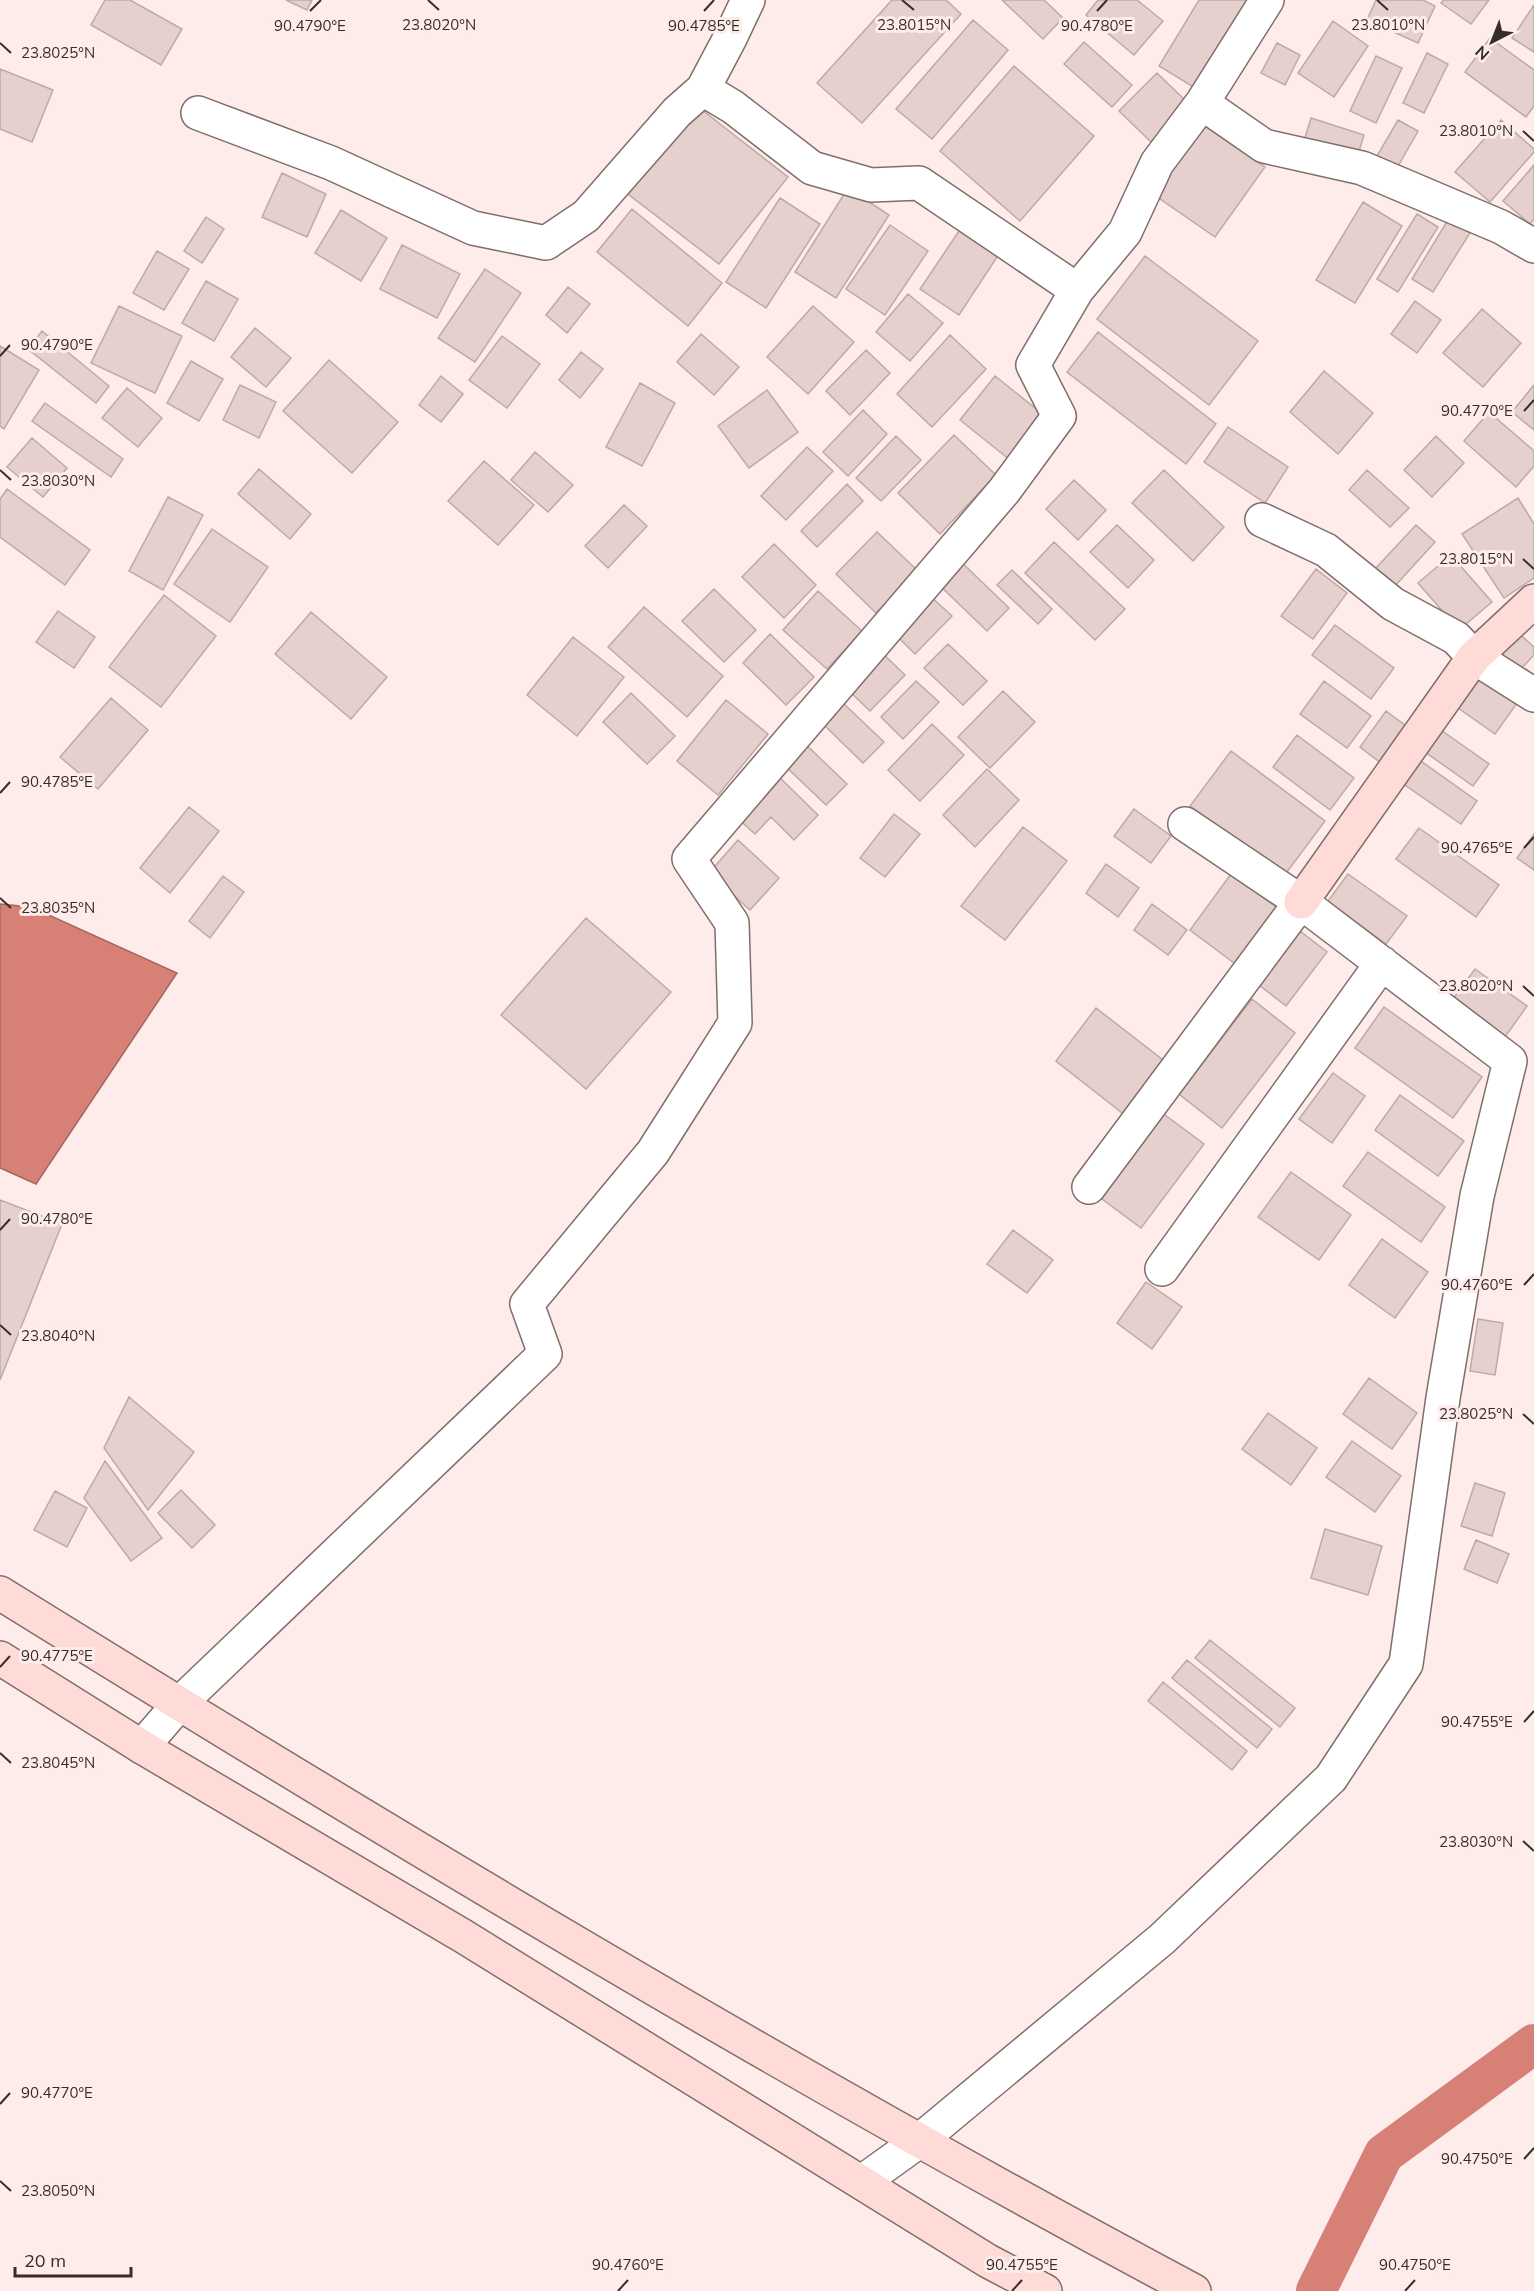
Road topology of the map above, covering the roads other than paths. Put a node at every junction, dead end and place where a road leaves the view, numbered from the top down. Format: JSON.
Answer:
{"nodes":[{"id":1,"x":748,"y":0,"type":"edge"},
{"id":2,"x":1267,"y":0,"type":"edge"},
{"id":3,"x":704,"y":89,"type":"junction"},
{"id":4,"x":1202,"y":103,"type":"junction"},
{"id":5,"x":198,"y":113,"type":"dead end"},
{"id":6,"x":1534,"y":246,"type":"edge"},
{"id":7,"x":1077,"y":290,"type":"junction"},
{"id":8,"x":1262,"y":520,"type":"dead end"},
{"id":9,"x":1534,"y":601,"type":"edge"},
{"id":10,"x":1474,"y":657,"type":"junction"},
{"id":11,"x":1534,"y":695,"type":"edge"},
{"id":12,"x":1185,"y":824,"type":"dead end"},
{"id":13,"x":1300,"y":902,"type":"junction"},
{"id":14,"x":1382,"y":963,"type":"junction"},
{"id":15,"x":1089,"y":1187,"type":"dead end"},
{"id":16,"x":1162,"y":1269,"type":"dead end"},
{"id":17,"x":0,"y":1593,"type":"edge"},
{"id":18,"x":0,"y":1658,"type":"edge"},
{"id":19,"x":179,"y":1704,"type":"junction"},
{"id":20,"x":142,"y":1747,"type":"junction"},
{"id":21,"x":919,"y":2141,"type":"junction"},
{"id":22,"x":862,"y":2182,"type":"junction"},
{"id":23,"x":1045,"y":2291,"type":"edge"},
{"id":24,"x":1194,"y":2291,"type":"edge"}],
"edges":[{"from":1,"to":3,"type":"street"},
{"from":2,"to":4,"type":"street"},
{"from":3,"to":5,"type":"street"},
{"from":3,"to":7,"type":"street"},
{"from":4,"to":6,"type":"street"},
{"from":4,"to":7,"type":"street"},
{"from":7,"to":19,"type":"street"},
{"from":8,"to":10,"type":"street"},
{"from":9,"to":10,"type":"main road"},
{"from":10,"to":11,"type":"street"},
{"from":10,"to":13,"type":"main road"},
{"from":12,"to":13,"type":"street"},
{"from":13,"to":14,"type":"street"},
{"from":13,"to":15,"type":"street"},
{"from":14,"to":16,"type":"street"},
{"from":14,"to":21,"type":"street"},
{"from":17,"to":19,"type":"main road"},
{"from":18,"to":20,"type":"main road"},
{"from":19,"to":20,"type":"street"},
{"from":19,"to":21,"type":"main road"},
{"from":20,"to":22,"type":"main road"},
{"from":21,"to":22,"type":"street"},
{"from":21,"to":24,"type":"main road"},
{"from":22,"to":23,"type":"main road"}]}
